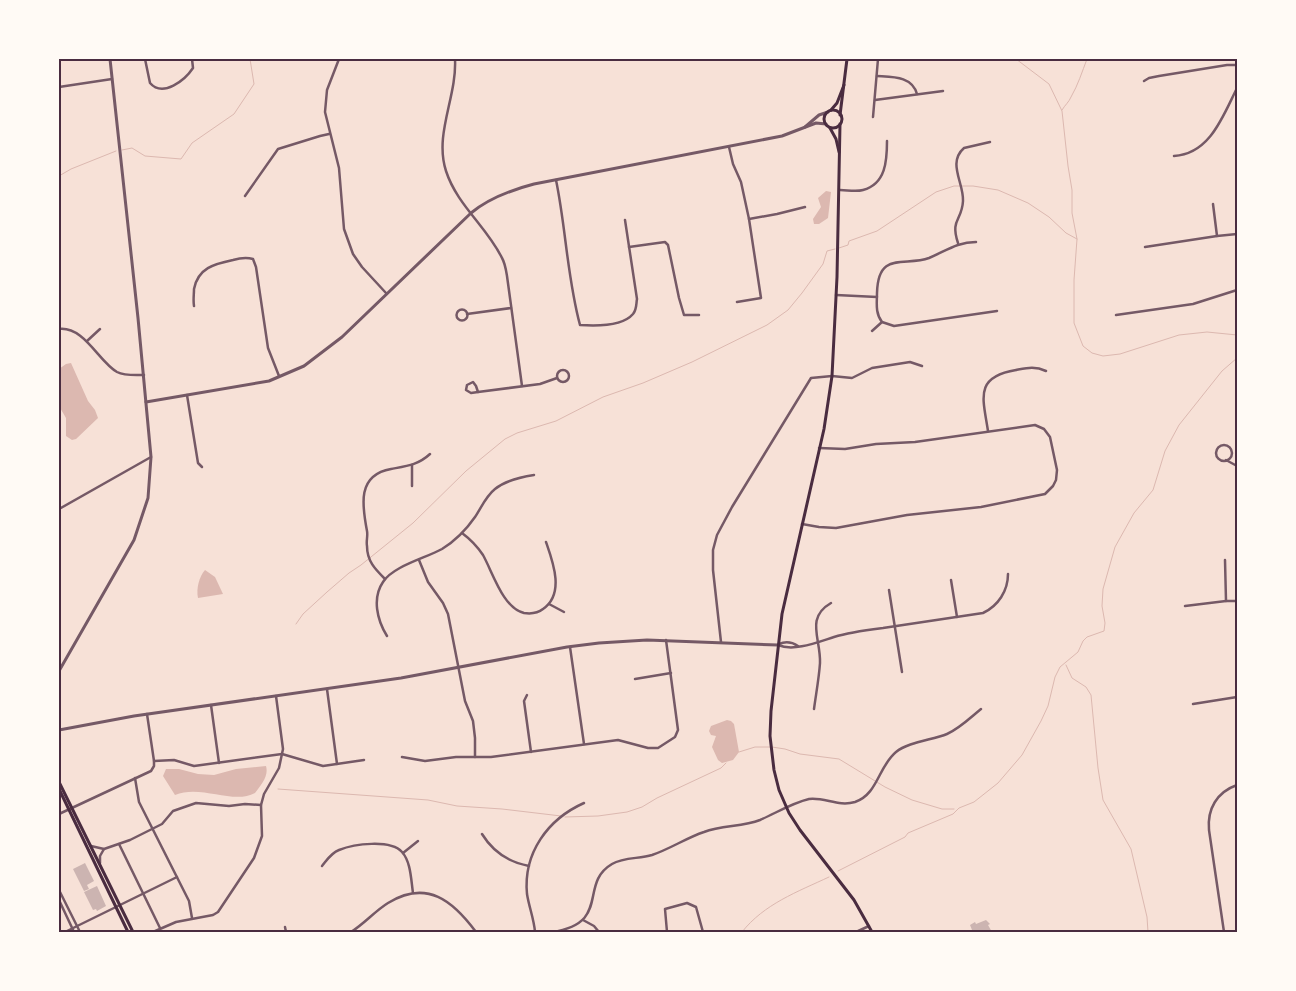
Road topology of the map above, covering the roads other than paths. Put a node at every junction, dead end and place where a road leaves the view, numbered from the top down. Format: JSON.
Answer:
{"nodes":[{"id":1,"x":110,"y":59,"type":"edge"},
{"id":2,"x":146,"y":59,"type":"edge"},
{"id":3,"x":192,"y":59,"type":"edge"},
{"id":4,"x":339,"y":59,"type":"edge"},
{"id":5,"x":455,"y":59,"type":"edge"},
{"id":6,"x":847,"y":59,"type":"edge"},
{"id":7,"x":878,"y":59,"type":"edge"},
{"id":8,"x":1237,"y":66,"type":"edge"},
{"id":9,"x":877,"y":76,"type":"junction"},
{"id":10,"x":112,"y":79,"type":"junction"},
{"id":11,"x":1144,"y":81,"type":"dead end"},
{"id":12,"x":844,"y":85,"type":"junction"},
{"id":13,"x":59,"y":87,"type":"edge"},
{"id":14,"x":1237,"y":88,"type":"edge"},
{"id":15,"x":943,"y":91,"type":"dead end"},
{"id":16,"x":917,"y":95,"type":"junction"},
{"id":17,"x":875,"y":100,"type":"junction"},
{"id":18,"x":829,"y":111,"type":"junction"},
{"id":19,"x":840,"y":115,"type":"junction"},
{"id":20,"x":874,"y":117,"type":"dead end"},
{"id":21,"x":840,"y":124,"type":"junction"},
{"id":22,"x":827,"y":125,"type":"junction"},
{"id":23,"x":804,"y":128,"type":"junction"},
{"id":24,"x":329,"y":134,"type":"junction"},
{"id":25,"x":887,"y":141,"type":"dead end"},
{"id":26,"x":990,"y":142,"type":"dead end"},
{"id":27,"x":729,"y":145,"type":"junction"},
{"id":28,"x":840,"y":155,"type":"junction"},
{"id":29,"x":1174,"y":156,"type":"dead end"},
{"id":30,"x":556,"y":180,"type":"junction"},
{"id":31,"x":840,"y":190,"type":"junction"},
{"id":32,"x":245,"y":196,"type":"dead end"},
{"id":33,"x":1213,"y":204,"type":"dead end"},
{"id":34,"x":805,"y":207,"type":"dead end"},
{"id":35,"x":471,"y":213,"type":"junction"},
{"id":36,"x":749,"y":219,"type":"junction"},
{"id":37,"x":625,"y":220,"type":"dead end"},
{"id":38,"x":1237,"y":234,"type":"edge"},
{"id":39,"x":1217,"y":236,"type":"junction"},
{"id":40,"x":976,"y":242,"type":"dead end"},
{"id":41,"x":958,"y":243,"type":"junction"},
{"id":42,"x":629,"y":247,"type":"junction"},
{"id":43,"x":1145,"y":247,"type":"dead end"},
{"id":44,"x":1237,"y":290,"type":"edge"},
{"id":45,"x":386,"y":293,"type":"junction"},
{"id":46,"x":836,"y":295,"type":"junction"},
{"id":47,"x":877,"y":296,"type":"junction"},
{"id":48,"x":736,"y":302,"type":"dead end"},
{"id":49,"x":194,"y":306,"type":"dead end"},
{"id":50,"x":512,"y":308,"type":"junction"},
{"id":51,"x":997,"y":311,"type":"dead end"},
{"id":52,"x":467,"y":314,"type":"junction"},
{"id":53,"x":698,"y":315,"type":"dead end"},
{"id":54,"x":1116,"y":315,"type":"dead end"},
{"id":55,"x":882,"y":322,"type":"junction"},
{"id":56,"x":59,"y":329,"type":"edge"},
{"id":57,"x":100,"y":329,"type":"dead end"},
{"id":58,"x":872,"y":330,"type":"dead end"},
{"id":59,"x":88,"y":341,"type":"junction"},
{"id":60,"x":922,"y":366,"type":"dead end"},
{"id":61,"x":1046,"y":371,"type":"dead end"},
{"id":62,"x":144,"y":375,"type":"junction"},
{"id":63,"x":832,"y":376,"type":"junction"},
{"id":64,"x":280,"y":377,"type":"junction"},
{"id":65,"x":557,"y":378,"type":"junction"},
{"id":66,"x":522,"y":386,"type":"junction"},
{"id":67,"x":478,"y":392,"type":"junction"},
{"id":68,"x":188,"y":395,"type":"junction"},
{"id":69,"x":146,"y":402,"type":"junction"},
{"id":70,"x":988,"y":431,"type":"junction"},
{"id":71,"x":819,"y":448,"type":"junction"},
{"id":72,"x":430,"y":454,"type":"dead end"},
{"id":73,"x":151,"y":457,"type":"junction"},
{"id":74,"x":1226,"y":460,"type":"junction"},
{"id":75,"x":412,"y":465,"type":"junction"},
{"id":76,"x":1237,"y":466,"type":"edge"},
{"id":77,"x":202,"y":467,"type":"dead end"},
{"id":78,"x":534,"y":475,"type":"dead end"},
{"id":79,"x":412,"y":486,"type":"dead end"},
{"id":80,"x":59,"y":509,"type":"edge"},
{"id":81,"x":802,"y":524,"type":"junction"},
{"id":82,"x":462,"y":533,"type":"junction"},
{"id":83,"x":546,"y":542,"type":"dead end"},
{"id":84,"x":419,"y":560,"type":"junction"},
{"id":85,"x":1225,"y":560,"type":"dead end"},
{"id":86,"x":1008,"y":574,"type":"dead end"},
{"id":87,"x":385,"y":579,"type":"junction"},
{"id":88,"x":951,"y":580,"type":"dead end"},
{"id":89,"x":889,"y":590,"type":"dead end"},
{"id":90,"x":1226,"y":601,"type":"junction"},
{"id":91,"x":1237,"y":602,"type":"edge"},
{"id":92,"x":832,"y":603,"type":"dead end"},
{"id":93,"x":549,"y":604,"type":"junction"},
{"id":94,"x":1185,"y":606,"type":"dead end"},
{"id":95,"x":564,"y":612,"type":"dead end"},
{"id":96,"x":958,"y":617,"type":"junction"},
{"id":97,"x":895,"y":626,"type":"junction"},
{"id":98,"x":387,"y":636,"type":"dead end"},
{"id":99,"x":666,"y":640,"type":"junction"},
{"id":100,"x":721,"y":642,"type":"junction"},
{"id":101,"x":778,"y":644,"type":"junction"},
{"id":102,"x":818,"y":644,"type":"junction"},
{"id":103,"x":570,"y":647,"type":"junction"},
{"id":104,"x":458,"y":668,"type":"junction"},
{"id":105,"x":59,"y":671,"type":"edge"},
{"id":106,"x":902,"y":672,"type":"dead end"},
{"id":107,"x":671,"y":673,"type":"junction"},
{"id":108,"x":635,"y":679,"type":"dead end"},
{"id":109,"x":327,"y":689,"type":"junction"},
{"id":110,"x":527,"y":695,"type":"dead end"},
{"id":111,"x":276,"y":696,"type":"junction"},
{"id":112,"x":1237,"y":697,"type":"edge"},
{"id":113,"x":1193,"y":704,"type":"dead end"},
{"id":114,"x":211,"y":706,"type":"junction"},
{"id":115,"x":814,"y":709,"type":"dead end"},
{"id":116,"x":981,"y":709,"type":"dead end"},
{"id":117,"x":147,"y":714,"type":"junction"},
{"id":118,"x":59,"y":730,"type":"edge"},
{"id":119,"x":584,"y":745,"type":"junction"},
{"id":120,"x":531,"y":752,"type":"junction"},
{"id":121,"x":282,"y":754,"type":"junction"},
{"id":122,"x":402,"y":757,"type":"dead end"},
{"id":123,"x":475,"y":757,"type":"junction"},
{"id":124,"x":364,"y":760,"type":"dead end"},
{"id":125,"x":154,"y":761,"type":"junction"},
{"id":126,"x":219,"y":763,"type":"junction"},
{"id":127,"x":337,"y":764,"type":"junction"},
{"id":128,"x":135,"y":778,"type":"junction"},
{"id":129,"x":59,"y":782,"type":"edge"},
{"id":130,"x":1237,"y":785,"type":"edge"},
{"id":131,"x":59,"y":789,"type":"edge"},
{"id":132,"x":584,"y":803,"type":"dead end"},
{"id":133,"x":260,"y":805,"type":"junction"},
{"id":134,"x":786,"y":808,"type":"junction"},
{"id":135,"x":70,"y":809,"type":"junction"},
{"id":136,"x":59,"y":814,"type":"edge"},
{"id":137,"x":152,"y":829,"type":"junction"},
{"id":138,"x":482,"y":834,"type":"dead end"},
{"id":139,"x":418,"y":841,"type":"dead end"},
{"id":140,"x":119,"y":844,"type":"junction"},
{"id":141,"x":91,"y":846,"type":"junction"},
{"id":142,"x":104,"y":849,"type":"junction"},
{"id":143,"x":403,"y":853,"type":"junction"},
{"id":144,"x":101,"y":866,"type":"junction"},
{"id":145,"x":322,"y":866,"type":"dead end"},
{"id":146,"x":529,"y":866,"type":"junction"},
{"id":147,"x":177,"y":877,"type":"junction"},
{"id":148,"x":59,"y":890,"type":"edge"},
{"id":149,"x":143,"y":893,"type":"junction"},
{"id":150,"x":412,"y":893,"type":"junction"},
{"id":151,"x":59,"y":900,"type":"edge"},
{"id":152,"x":118,"y":906,"type":"junction"},
{"id":153,"x":192,"y":918,"type":"junction"},
{"id":154,"x":583,"y":920,"type":"junction"},
{"id":155,"x":870,"y":926,"type":"junction"},
{"id":156,"x":77,"y":927,"type":"junction"},
{"id":157,"x":285,"y":927,"type":"dead end"},
{"id":158,"x":160,"y":928,"type":"junction"},
{"id":159,"x":73,"y":930,"type":"edge"},
{"id":160,"x":65,"y":932,"type":"edge"},
{"id":161,"x":80,"y":932,"type":"edge"},
{"id":162,"x":128,"y":932,"type":"edge"},
{"id":163,"x":133,"y":932,"type":"edge"},
{"id":164,"x":152,"y":932,"type":"edge"},
{"id":165,"x":286,"y":932,"type":"edge"},
{"id":166,"x":351,"y":932,"type":"edge"},
{"id":167,"x":476,"y":932,"type":"edge"},
{"id":168,"x":535,"y":932,"type":"edge"},
{"id":169,"x":552,"y":932,"type":"edge"},
{"id":170,"x":599,"y":932,"type":"edge"},
{"id":171,"x":666,"y":932,"type":"edge"},
{"id":172,"x":703,"y":932,"type":"edge"},
{"id":173,"x":856,"y":932,"type":"edge"},
{"id":174,"x":872,"y":932,"type":"edge"},
{"id":175,"x":1224,"y":932,"type":"edge"}],
"edges":[{"from":1,"to":10,"type":"street"},
{"from":2,"to":3,"type":"street"},
{"from":4,"to":24,"type":"street"},
{"from":5,"to":35,"type":"street"},
{"from":6,"to":12,"type":"main road"},
{"from":7,"to":9,"type":"street"},
{"from":8,"to":11,"type":"street"},
{"from":9,"to":16,"type":"street"},
{"from":9,"to":17,"type":"street"},
{"from":10,"to":13,"type":"street"},
{"from":10,"to":62,"type":"street"},
{"from":12,"to":18,"type":"main road"},
{"from":12,"to":19,"type":"main road"},
{"from":14,"to":29,"type":"street"},
{"from":15,"to":16,"type":"street"},
{"from":16,"to":17,"type":"street"},
{"from":17,"to":20,"type":"street"},
{"from":18,"to":19,"type":"main road"},
{"from":18,"to":22,"type":"main road"},
{"from":18,"to":23,"type":"street"},
{"from":19,"to":21,"type":"main road"},
{"from":21,"to":22,"type":"main road"},
{"from":21,"to":28,"type":"main road"},
{"from":22,"to":23,"type":"street"},
{"from":22,"to":28,"type":"main road"},
{"from":23,"to":27,"type":"street"},
{"from":24,"to":32,"type":"street"},
{"from":24,"to":45,"type":"street"},
{"from":25,"to":31,"type":"street"},
{"from":26,"to":41,"type":"street"},
{"from":27,"to":30,"type":"street"},
{"from":27,"to":36,"type":"street"},
{"from":28,"to":31,"type":"main road"},
{"from":30,"to":35,"type":"street"},
{"from":30,"to":42,"type":"street"},
{"from":31,"to":46,"type":"main road"},
{"from":33,"to":39,"type":"street"},
{"from":34,"to":36,"type":"street"},
{"from":35,"to":45,"type":"street"},
{"from":35,"to":50,"type":"street"},
{"from":36,"to":48,"type":"street"},
{"from":37,"to":42,"type":"street"},
{"from":38,"to":39,"type":"street"},
{"from":39,"to":43,"type":"street"},
{"from":40,"to":41,"type":"street"},
{"from":41,"to":47,"type":"street"},
{"from":42,"to":53,"type":"street"},
{"from":44,"to":54,"type":"street"},
{"from":45,"to":64,"type":"street"},
{"from":46,"to":47,"type":"street"},
{"from":46,"to":63,"type":"main road"},
{"from":47,"to":55,"type":"street"},
{"from":49,"to":64,"type":"street"},
{"from":50,"to":52,"type":"street"},
{"from":50,"to":66,"type":"street"},
{"from":51,"to":55,"type":"street"},
{"from":52,"to":52,"type":"street"},
{"from":55,"to":58,"type":"street"},
{"from":56,"to":59,"type":"street"},
{"from":57,"to":59,"type":"street"},
{"from":59,"to":62,"type":"street"},
{"from":60,"to":63,"type":"street"},
{"from":61,"to":70,"type":"street"},
{"from":62,"to":69,"type":"street"},
{"from":63,"to":71,"type":"main road"},
{"from":63,"to":100,"type":"street"},
{"from":64,"to":68,"type":"street"},
{"from":65,"to":65,"type":"street"},
{"from":65,"to":66,"type":"street"},
{"from":66,"to":67,"type":"street"},
{"from":67,"to":67,"type":"street"},
{"from":68,"to":69,"type":"street"},
{"from":68,"to":77,"type":"street"},
{"from":69,"to":73,"type":"street"},
{"from":70,"to":71,"type":"street"},
{"from":70,"to":81,"type":"street"},
{"from":71,"to":81,"type":"main road"},
{"from":72,"to":75,"type":"street"},
{"from":73,"to":80,"type":"street"},
{"from":73,"to":105,"type":"street"},
{"from":74,"to":74,"type":"street"},
{"from":74,"to":76,"type":"street"},
{"from":75,"to":79,"type":"street"},
{"from":75,"to":87,"type":"street"},
{"from":78,"to":82,"type":"street"},
{"from":81,"to":101,"type":"main road"},
{"from":82,"to":84,"type":"street"},
{"from":82,"to":93,"type":"street"},
{"from":83,"to":93,"type":"street"},
{"from":84,"to":87,"type":"street"},
{"from":84,"to":104,"type":"street"},
{"from":85,"to":90,"type":"street"},
{"from":86,"to":96,"type":"street"},
{"from":87,"to":98,"type":"street"},
{"from":88,"to":96,"type":"street"},
{"from":89,"to":97,"type":"street"},
{"from":90,"to":91,"type":"street"},
{"from":90,"to":94,"type":"street"},
{"from":92,"to":102,"type":"street"},
{"from":93,"to":95,"type":"street"},
{"from":96,"to":97,"type":"street"},
{"from":97,"to":102,"type":"street"},
{"from":97,"to":106,"type":"street"},
{"from":99,"to":100,"type":"street"},
{"from":99,"to":103,"type":"street"},
{"from":99,"to":107,"type":"street"},
{"from":100,"to":101,"type":"street"},
{"from":101,"to":102,"type":"street"},
{"from":101,"to":134,"type":"main road"},
{"from":102,"to":115,"type":"street"},
{"from":103,"to":104,"type":"street"},
{"from":103,"to":119,"type":"street"},
{"from":104,"to":109,"type":"street"},
{"from":104,"to":123,"type":"street"},
{"from":107,"to":108,"type":"street"},
{"from":107,"to":119,"type":"street"},
{"from":109,"to":111,"type":"street"},
{"from":109,"to":127,"type":"street"},
{"from":110,"to":120,"type":"street"},
{"from":111,"to":114,"type":"street"},
{"from":111,"to":121,"type":"street"},
{"from":112,"to":113,"type":"street"},
{"from":114,"to":117,"type":"street"},
{"from":114,"to":126,"type":"street"},
{"from":116,"to":134,"type":"street"},
{"from":117,"to":118,"type":"street"},
{"from":117,"to":125,"type":"street"},
{"from":119,"to":120,"type":"street"},
{"from":120,"to":123,"type":"street"},
{"from":121,"to":126,"type":"street"},
{"from":121,"to":127,"type":"street"},
{"from":121,"to":133,"type":"street"},
{"from":122,"to":123,"type":"street"},
{"from":124,"to":127,"type":"street"},
{"from":125,"to":126,"type":"street"},
{"from":125,"to":128,"type":"street"},
{"from":128,"to":135,"type":"street"},
{"from":128,"to":137,"type":"street"},
{"from":129,"to":135,"type":"main road"},
{"from":130,"to":175,"type":"street"},
{"from":131,"to":135,"type":"main road"},
{"from":132,"to":146,"type":"street"},
{"from":133,"to":137,"type":"street"},
{"from":133,"to":153,"type":"street"},
{"from":134,"to":154,"type":"street"},
{"from":134,"to":155,"type":"main road"},
{"from":135,"to":136,"type":"street"},
{"from":135,"to":141,"type":"main road"},
{"from":135,"to":152,"type":"main road"},
{"from":137,"to":140,"type":"street"},
{"from":137,"to":147,"type":"street"},
{"from":138,"to":146,"type":"street"},
{"from":139,"to":143,"type":"street"},
{"from":140,"to":142,"type":"street"},
{"from":140,"to":149,"type":"street"},
{"from":141,"to":142,"type":"street"},
{"from":141,"to":144,"type":"main road"},
{"from":142,"to":144,"type":"street"},
{"from":143,"to":145,"type":"street"},
{"from":143,"to":150,"type":"street"},
{"from":144,"to":152,"type":"main road"},
{"from":146,"to":168,"type":"street"},
{"from":147,"to":149,"type":"street"},
{"from":147,"to":153,"type":"street"},
{"from":148,"to":156,"type":"street"},
{"from":149,"to":152,"type":"street"},
{"from":149,"to":158,"type":"street"},
{"from":150,"to":166,"type":"street"},
{"from":150,"to":167,"type":"street"},
{"from":151,"to":159,"type":"street"},
{"from":152,"to":156,"type":"street"},
{"from":152,"to":162,"type":"main road"},
{"from":152,"to":163,"type":"main road"},
{"from":153,"to":158,"type":"street"},
{"from":154,"to":169,"type":"street"},
{"from":154,"to":170,"type":"street"},
{"from":155,"to":173,"type":"street"},
{"from":155,"to":174,"type":"main road"},
{"from":156,"to":159,"type":"street"},
{"from":156,"to":161,"type":"street"},
{"from":157,"to":165,"type":"street"},
{"from":158,"to":164,"type":"street"},
{"from":159,"to":160,"type":"street"},
{"from":171,"to":172,"type":"street"}]}
